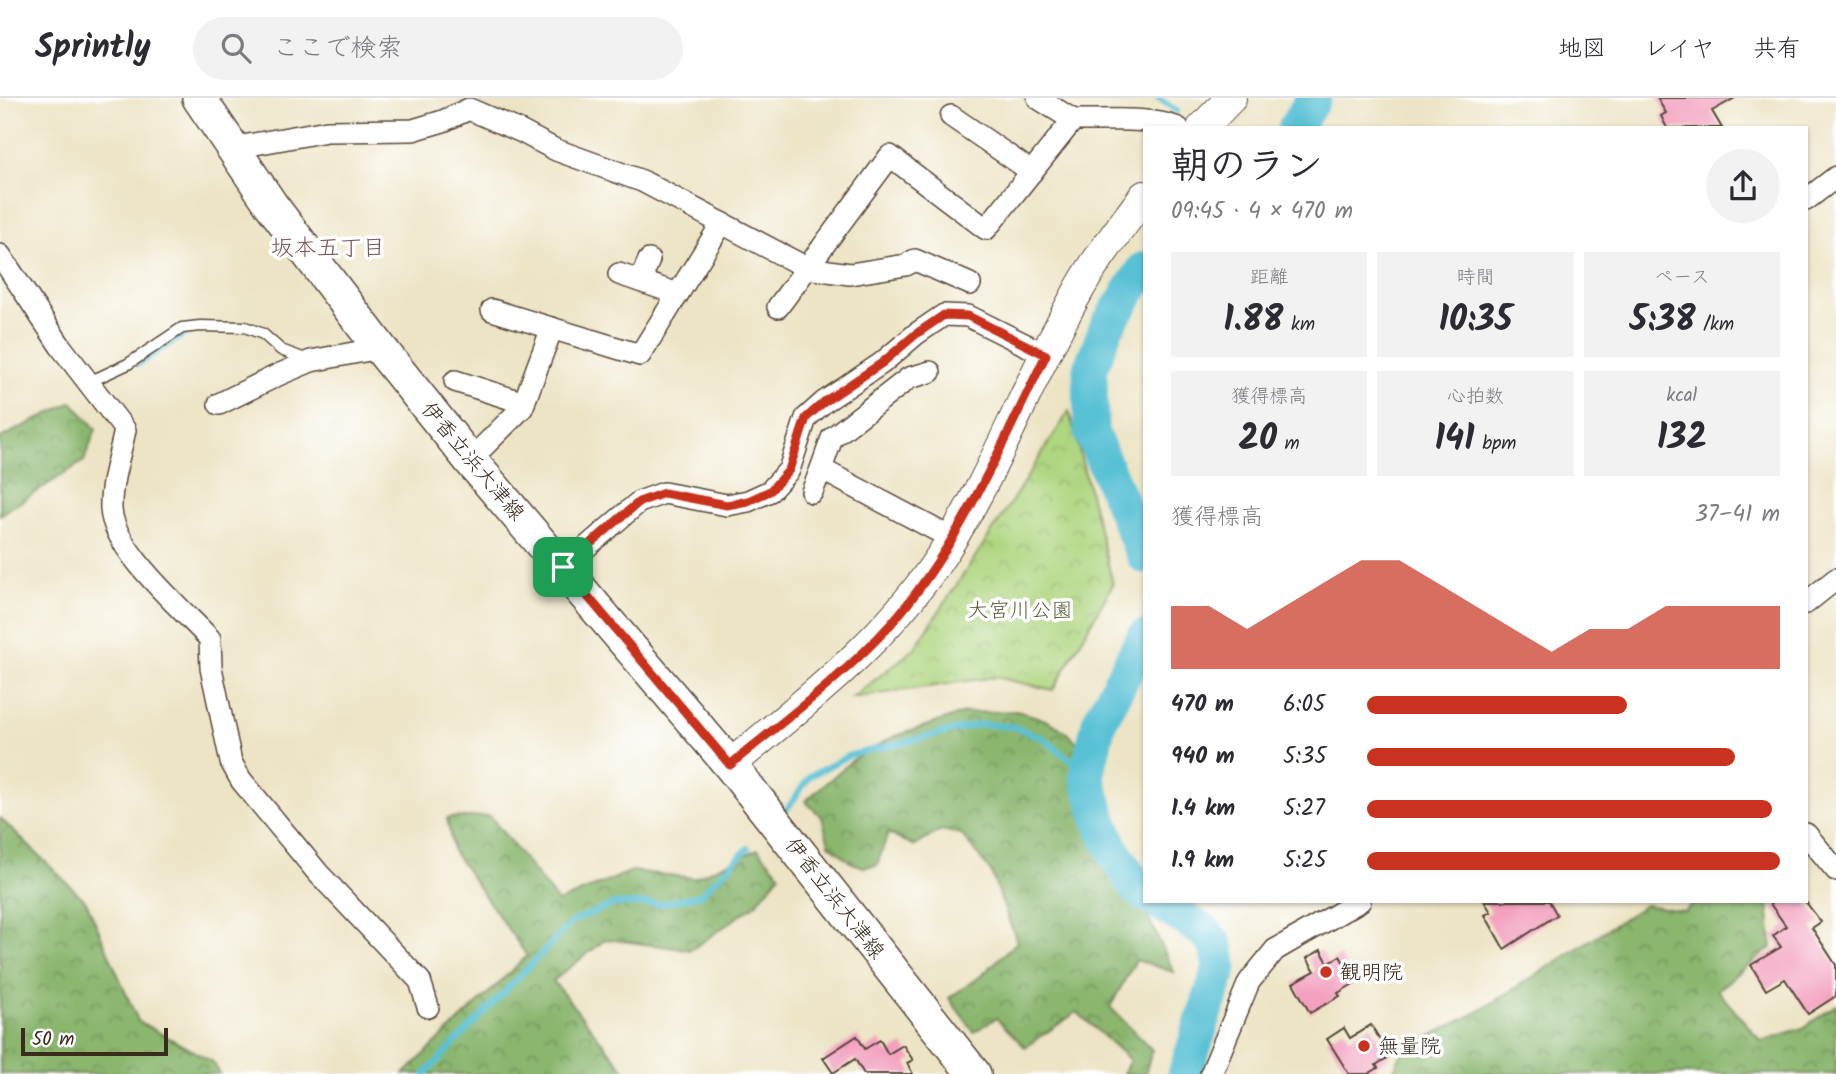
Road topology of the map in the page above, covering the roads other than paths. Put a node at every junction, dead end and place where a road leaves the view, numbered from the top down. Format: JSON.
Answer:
{"nodes":[{"id":1,"x":199,"y":98,"type":"edge"},
{"id":2,"x":1038,"y":98,"type":"edge"},
{"id":3,"x":951,"y":116,"type":"dead end"},
{"id":4,"x":1073,"y":120,"type":"junction"},
{"id":5,"x":1174,"y":126,"type":"edge"},
{"id":6,"x":232,"y":148,"type":"junction"},
{"id":7,"x":1032,"y":172,"type":"junction"},
{"id":8,"x":1836,"y":177,"type":"edge"},
{"id":9,"x":1143,"y":197,"type":"edge"},
{"id":10,"x":1808,"y":198,"type":"edge"},
{"id":11,"x":722,"y":223,"type":"junction"},
{"id":12,"x":0,"y":255,"type":"edge"},
{"id":13,"x":649,"y":260,"type":"dead end"},
{"id":14,"x":807,"y":268,"type":"junction"},
{"id":15,"x":619,"y":274,"type":"dead end"},
{"id":16,"x":639,"y":281,"type":"junction"},
{"id":17,"x":970,"y":284,"type":"dead end"},
{"id":18,"x":678,"y":294,"type":"junction"},
{"id":19,"x":778,"y":307,"type":"dead end"},
{"id":20,"x":492,"y":310,"type":"dead end"},
{"id":21,"x":552,"y":328,"type":"junction"},
{"id":22,"x":380,"y":348,"type":"junction"},
{"id":23,"x":1046,"y":355,"type":"junction"},
{"id":24,"x":311,"y":361,"type":"junction"},
{"id":25,"x":930,"y":372,"type":"dead end"},
{"id":26,"x":455,"y":381,"type":"dead end"},
{"id":27,"x":89,"y":382,"type":"junction"},
{"id":28,"x":524,"y":403,"type":"junction"},
{"id":29,"x":219,"y":404,"type":"dead end"},
{"id":30,"x":470,"y":460,"type":"junction"},
{"id":31,"x":821,"y":469,"type":"junction"},
{"id":32,"x":812,"y":492,"type":"dead end"},
{"id":33,"x":951,"y":538,"type":"junction"},
{"id":34,"x":563,"y":567,"type":"junction"},
{"id":35,"x":1836,"y":579,"type":"edge"},
{"id":36,"x":1808,"y":601,"type":"edge"},
{"id":37,"x":730,"y":765,"type":"junction"},
{"id":38,"x":1808,"y":836,"type":"edge"},
{"id":39,"x":1836,"y":870,"type":"edge"},
{"id":40,"x":1350,"y":904,"type":"edge"},
{"id":41,"x":428,"y":1007,"type":"dead end"},
{"id":42,"x":974,"y":1074,"type":"edge"},
{"id":43,"x":1211,"y":1074,"type":"edge"}],
"edges":[{"from":1,"to":6,"type":"main road","name":"伊香立浜大津線"},
{"from":2,"to":4,"type":"street"},
{"from":3,"to":7,"type":"street"},
{"from":4,"to":5,"type":"street"},
{"from":4,"to":7,"type":"street"},
{"from":6,"to":11,"type":"street"},
{"from":6,"to":22,"type":"main road","name":"伊香立浜大津線"},
{"from":7,"to":14,"type":"street"},
{"from":8,"to":10,"type":"street"},
{"from":9,"to":23,"type":"street"},
{"from":11,"to":14,"type":"street"},
{"from":11,"to":18,"type":"street"},
{"from":12,"to":27,"type":"street"},
{"from":13,"to":16,"type":"street"},
{"from":14,"to":17,"type":"street"},
{"from":14,"to":19,"type":"street"},
{"from":15,"to":16,"type":"street"},
{"from":16,"to":18,"type":"street"},
{"from":18,"to":21,"type":"street"},
{"from":20,"to":21,"type":"street"},
{"from":21,"to":28,"type":"street"},
{"from":22,"to":24,"type":"street"},
{"from":22,"to":30,"type":"main road","name":"伊香立浜大津線"},
{"from":23,"to":33,"type":"street"},
{"from":23,"to":34,"type":"street"},
{"from":24,"to":27,"type":"lane"},
{"from":24,"to":29,"type":"street"},
{"from":25,"to":31,"type":"street"},
{"from":26,"to":28,"type":"street"},
{"from":27,"to":41,"type":"street"},
{"from":28,"to":30,"type":"street"},
{"from":30,"to":34,"type":"main road","name":"伊香立浜大津線"},
{"from":31,"to":32,"type":"street"},
{"from":31,"to":33,"type":"street"},
{"from":33,"to":37,"type":"street"},
{"from":34,"to":37,"type":"main road","name":"伊香立浜大津線"},
{"from":35,"to":36,"type":"street"},
{"from":37,"to":42,"type":"main road","name":"伊香立浜大津線"},
{"from":38,"to":39,"type":"street"},
{"from":40,"to":43,"type":"street"}]}
